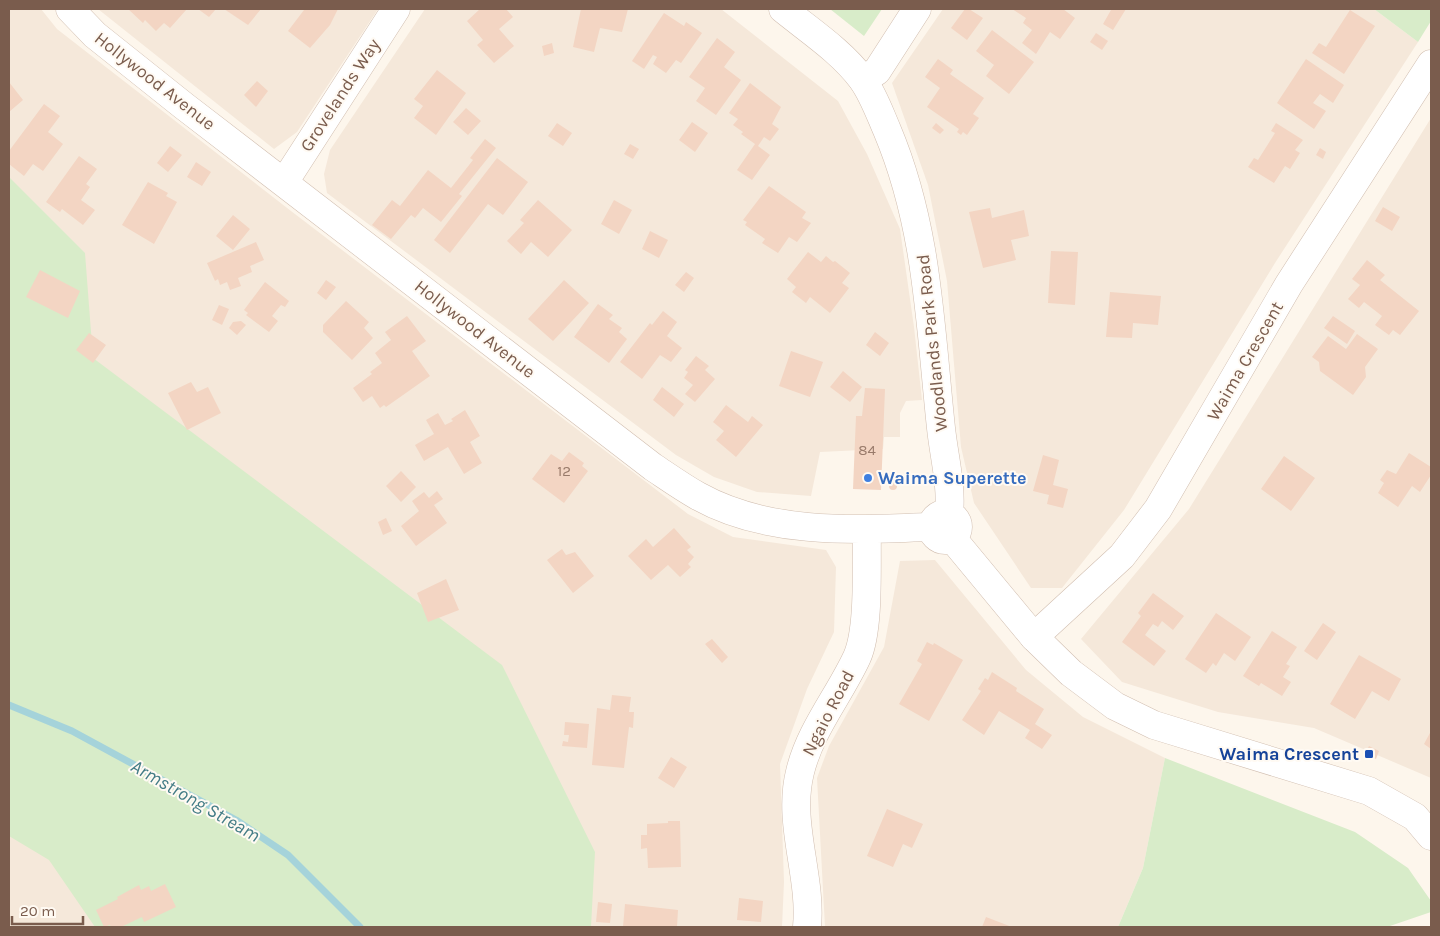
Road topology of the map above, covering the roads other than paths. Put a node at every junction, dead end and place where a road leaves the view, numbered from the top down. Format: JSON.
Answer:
{"nodes":[{"id":1,"x":70,"y":9,"type":"edge"},
{"id":2,"x":396,"y":9,"type":"edge"},
{"id":3,"x":783,"y":9,"type":"edge"},
{"id":4,"x":917,"y":9,"type":"edge"},
{"id":5,"x":1431,"y":64,"type":"edge"},
{"id":6,"x":863,"y":80,"type":"junction"},
{"id":7,"x":285,"y":181,"type":"junction"},
{"id":8,"x":944,"y":526,"type":"junction"},
{"id":9,"x":867,"y":528,"type":"junction"},
{"id":10,"x":1034,"y":637,"type":"junction"},
{"id":11,"x":1431,"y":836,"type":"edge"},
{"id":12,"x":807,"y":927,"type":"edge"}],
"edges":[{"from":1,"to":7,"type":"street","name":"Hollywood Avenue"},
{"from":2,"to":7,"type":"street","name":"Grovelands Way"},
{"from":3,"to":6,"type":"street","name":"Woodlands Park Road"},
{"from":4,"to":6,"type":"street"},
{"from":5,"to":10,"type":"street","name":"Waima Crescent"},
{"from":6,"to":8,"type":"street","name":"Woodlands Park Road"},
{"from":7,"to":9,"type":"street","name":"Hollywood Avenue"},
{"from":8,"to":9,"type":"street","name":"Hollywood Avenue"},
{"from":8,"to":10,"type":"street"},
{"from":9,"to":12,"type":"street","name":"Ngaio Road"},
{"from":10,"to":11,"type":"street"}]}
